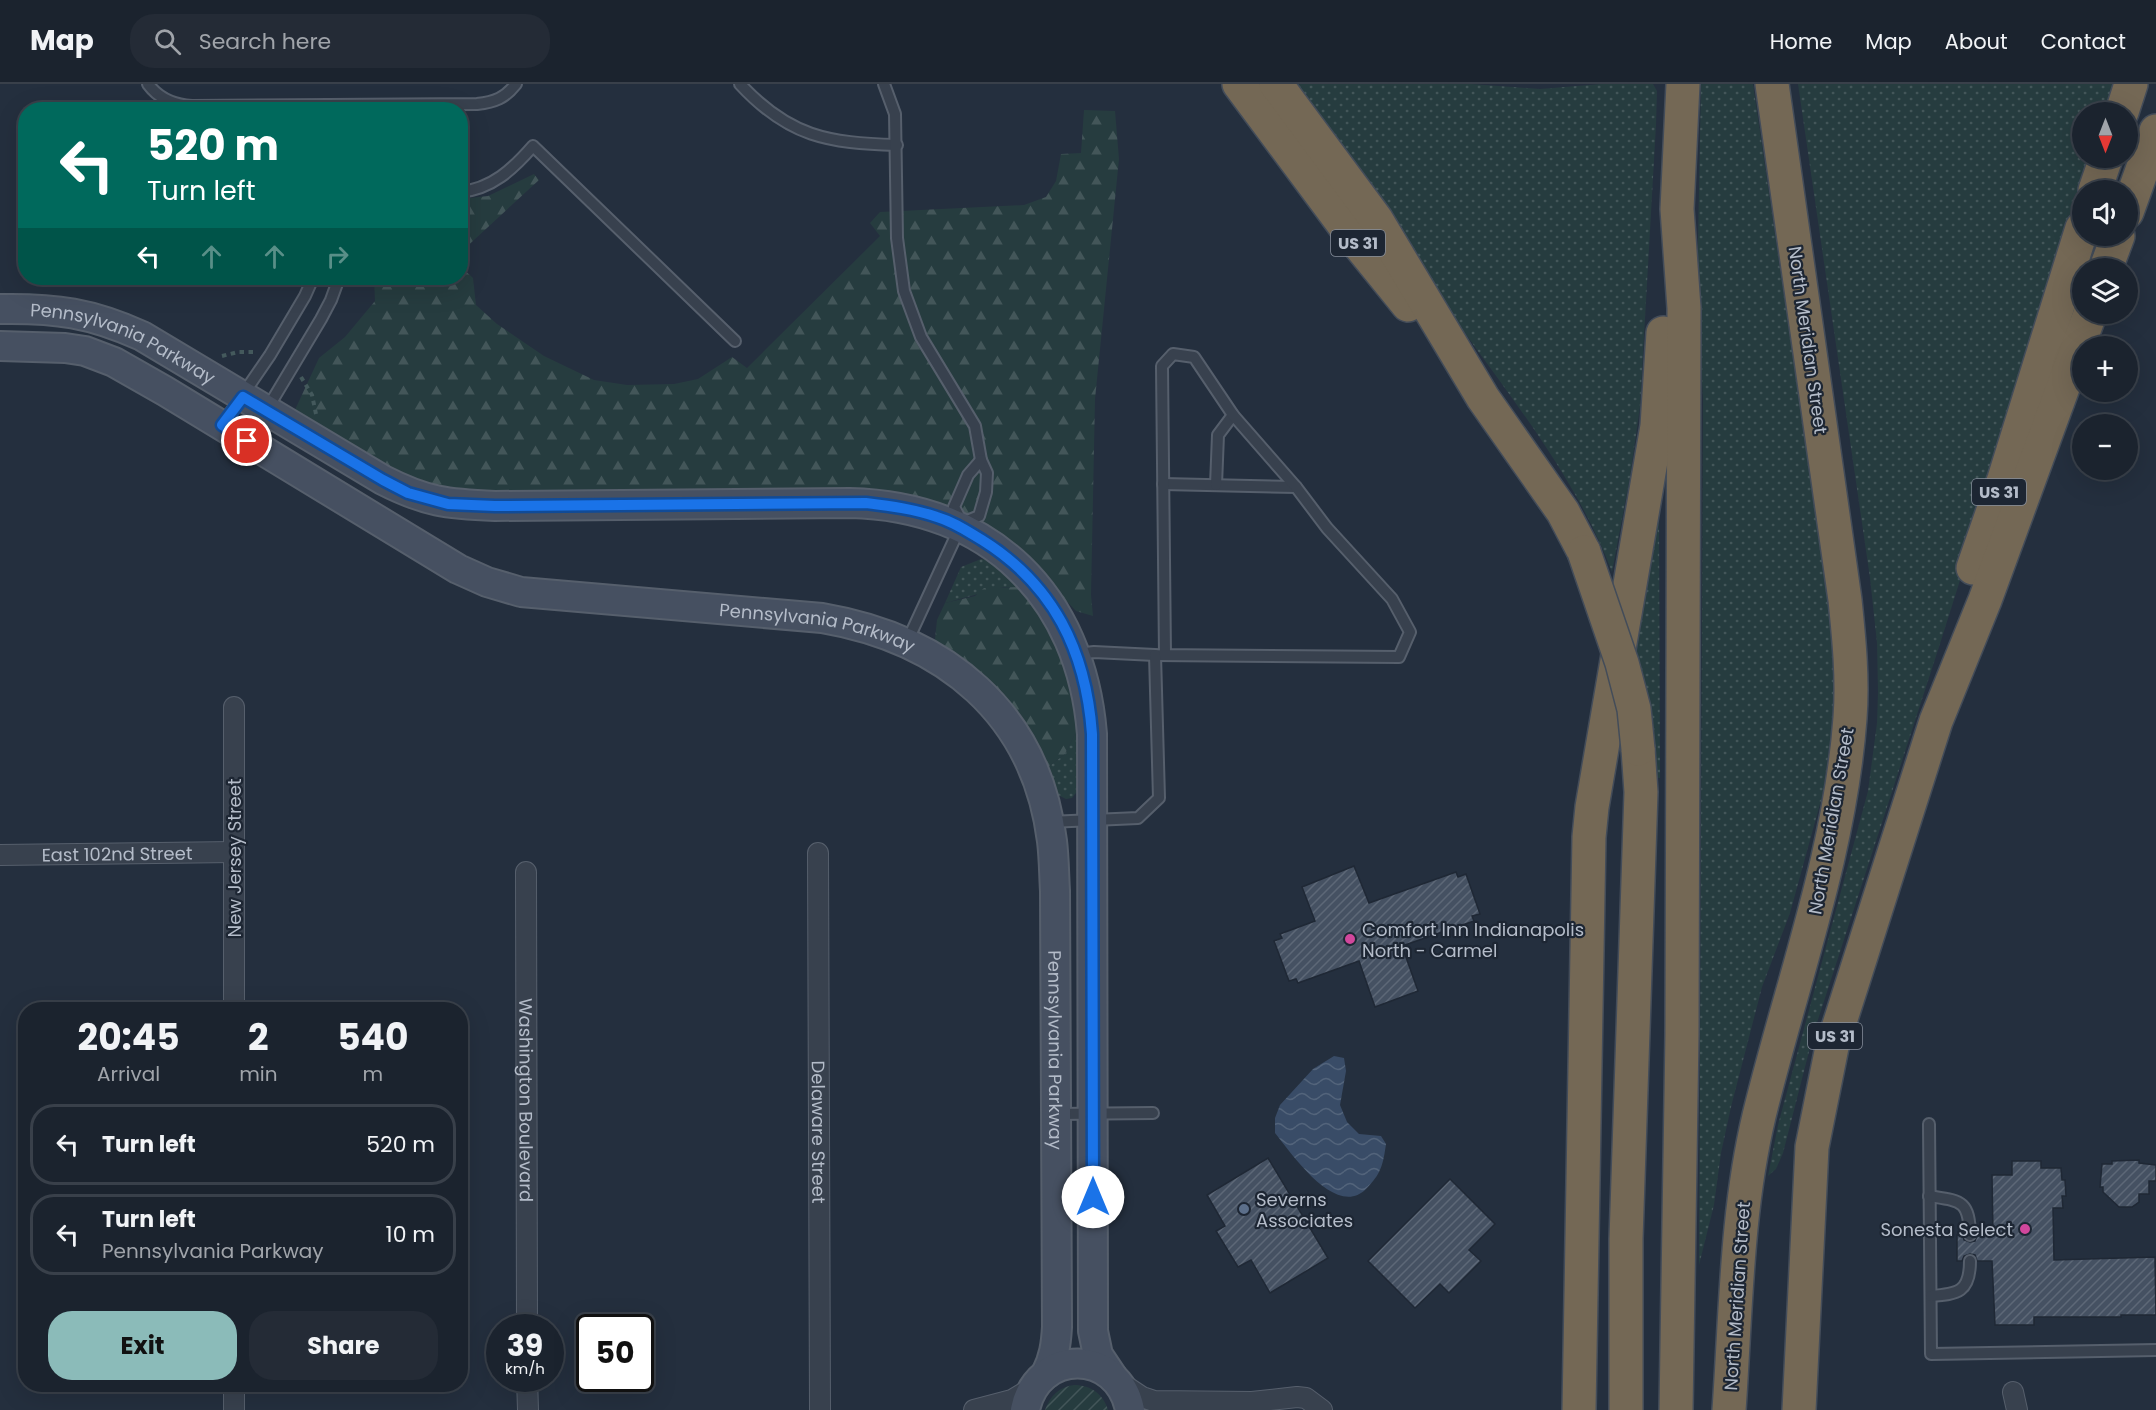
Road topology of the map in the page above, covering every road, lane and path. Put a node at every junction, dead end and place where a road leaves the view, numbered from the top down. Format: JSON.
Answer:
{"nodes":[{"id":1,"x":148,"y":84,"type":"edge"},
{"id":2,"x":516,"y":84,"type":"edge"},
{"id":3,"x":740,"y":84,"type":"edge"},
{"id":4,"x":885,"y":84,"type":"edge"},
{"id":5,"x":1239,"y":84,"type":"edge"},
{"id":6,"x":1276,"y":84,"type":"edge"},
{"id":7,"x":1683,"y":84,"type":"edge"},
{"id":8,"x":1772,"y":84,"type":"edge"},
{"id":9,"x":2131,"y":84,"type":"edge"},
{"id":10,"x":169,"y":102,"type":"edge"},
{"id":11,"x":2125,"y":102,"type":"edge"},
{"id":12,"x":468,"y":104,"type":"edge"},
{"id":13,"x":2156,"y":131,"type":"edge"},
{"id":14,"x":897,"y":145,"type":"junction"},
{"id":15,"x":2138,"y":181,"type":"edge"},
{"id":16,"x":468,"y":191,"type":"edge"},
{"id":17,"x":1677,"y":209,"type":"junction"},
{"id":18,"x":2076,"y":246,"type":"edge"},
{"id":19,"x":310,"y":285,"type":"edge"},
{"id":20,"x":336,"y":285,"type":"edge"},
{"id":21,"x":0,"y":309,"type":"edge"},
{"id":22,"x":2086,"y":324,"type":"edge"},
{"id":23,"x":735,"y":341,"type":"dead end"},
{"id":24,"x":0,"y":346,"type":"edge"},
{"id":25,"x":297,"y":372,"type":"dead end"},
{"id":26,"x":1483,"y":398,"type":"junction"},
{"id":27,"x":255,"y":404,"type":"junction"},
{"id":28,"x":1233,"y":415,"type":"junction"},
{"id":29,"x":316,"y":424,"type":"dead end"},
{"id":30,"x":222,"y":425,"type":"junction"},
{"id":31,"x":247,"y":441,"type":"junction"},
{"id":32,"x":981,"y":459,"type":"junction"},
{"id":33,"x":1163,"y":484,"type":"junction"},
{"id":34,"x":1216,"y":485,"type":"junction"},
{"id":35,"x":1296,"y":487,"type":"junction"},
{"id":36,"x":961,"y":525,"type":"junction"},
{"id":37,"x":907,"y":642,"type":"junction"},
{"id":38,"x":1077,"y":654,"type":"junction"},
{"id":39,"x":1160,"y":655,"type":"junction"},
{"id":40,"x":234,"y":707,"type":"dead end"},
{"id":41,"x":1936,"y":721,"type":"junction"},
{"id":42,"x":1093,"y":821,"type":"junction"},
{"id":43,"x":1048,"y":822,"type":"junction"},
{"id":44,"x":234,"y":852,"type":"junction"},
{"id":45,"x":818,"y":853,"type":"dead end"},
{"id":46,"x":0,"y":855,"type":"edge"},
{"id":47,"x":526,"y":872,"type":"dead end"},
{"id":48,"x":234,"y":1002,"type":"edge"},
{"id":49,"x":1094,"y":1113,"type":"junction"},
{"id":50,"x":1153,"y":1113,"type":"dead end"},
{"id":51,"x":1056,"y":1114,"type":"junction"},
{"id":52,"x":1929,"y":1125,"type":"dead end"},
{"id":53,"x":1929,"y":1196,"type":"junction"},
{"id":54,"x":1970,"y":1235,"type":"dead end"},
{"id":55,"x":1626,"y":1239,"type":"junction"},
{"id":56,"x":1970,"y":1261,"type":"dead end"},
{"id":57,"x":1931,"y":1296,"type":"junction"},
{"id":58,"x":527,"y":1314,"type":"edge"},
{"id":59,"x":2156,"y":1350,"type":"edge"},
{"id":60,"x":1733,"y":1354,"type":"junction"},
{"id":61,"x":1114,"y":1378,"type":"junction"},
{"id":62,"x":1034,"y":1391,"type":"edge"},
{"id":63,"x":234,"y":1392,"type":"edge"},
{"id":64,"x":527,"y":1392,"type":"edge"},
{"id":65,"x":234,"y":1410,"type":"edge"},
{"id":66,"x":528,"y":1410,"type":"edge"},
{"id":67,"x":820,"y":1410,"type":"edge"},
{"id":68,"x":974,"y":1410,"type":"edge"},
{"id":69,"x":1130,"y":1410,"type":"edge"},
{"id":70,"x":1322,"y":1410,"type":"edge"},
{"id":71,"x":1579,"y":1410,"type":"edge"},
{"id":72,"x":1611,"y":1410,"type":"edge"},
{"id":73,"x":1626,"y":1410,"type":"edge"},
{"id":74,"x":1676,"y":1410,"type":"edge"},
{"id":75,"x":1729,"y":1410,"type":"edge"},
{"id":76,"x":1735,"y":1410,"type":"edge"},
{"id":77,"x":1800,"y":1410,"type":"edge"}],
"edges":[{"from":1,"to":10,"type":"lane"},
{"from":2,"to":12,"type":"lane"},
{"from":3,"to":14,"type":"lane"},
{"from":4,"to":14,"type":"lane"},
{"from":5,"to":26,"type":"highway","number":"US 31"},
{"from":6,"to":26,"type":"highway"},
{"from":7,"to":17,"type":"highway"},
{"from":8,"to":60,"type":"highway","name":"North Meridian Street"},
{"from":9,"to":11,"type":"highway"},
{"from":13,"to":15,"type":"highway"},
{"from":14,"to":32,"type":"lane"},
{"from":16,"to":23,"type":"lane"},
{"from":17,"to":71,"type":"highway"},
{"from":17,"to":74,"type":"highway"},
{"from":18,"to":41,"type":"highway","number":"US 31"},
{"from":19,"to":27,"type":"lane"},
{"from":20,"to":27,"type":"lane"},
{"from":21,"to":27,"type":"main road","name":"Pennsylvania Parkway"},
{"from":22,"to":41,"type":"highway"},
{"from":24,"to":30,"type":"main road","name":"Pennsylvania Parkway"},
{"from":25,"to":29,"type":"path"},
{"from":26,"to":55,"type":"highway","number":"US 31","bridge":true},
{"from":27,"to":30,"type":"lane"},
{"from":27,"to":31,"type":"lane"},
{"from":27,"to":36,"type":"main road","name":"Pennsylvania Parkway"},
{"from":28,"to":33,"type":"lane"},
{"from":28,"to":34,"type":"lane"},
{"from":28,"to":35,"type":"lane"},
{"from":30,"to":31,"type":"main road","name":"Pennsylvania Parkway"},
{"from":31,"to":37,"type":"main road","name":"Pennsylvania Parkway"},
{"from":32,"to":36,"type":"lane"},
{"from":32,"to":36,"type":"lane"},
{"from":33,"to":34,"type":"lane"},
{"from":33,"to":39,"type":"lane"},
{"from":34,"to":35,"type":"lane"},
{"from":35,"to":39,"type":"lane"},
{"from":36,"to":37,"type":"lane"},
{"from":36,"to":38,"type":"main road","name":"Pennsylvania Parkway"},
{"from":37,"to":43,"type":"main road","name":"Pennsylvania Parkway"},
{"from":38,"to":39,"type":"lane"},
{"from":38,"to":42,"type":"main road","name":"Pennsylvania Parkway"},
{"from":39,"to":42,"type":"lane"},
{"from":40,"to":44,"type":"street","name":"New Jersey Street"},
{"from":41,"to":77,"type":"highway","number":"US 31"},
{"from":42,"to":43,"type":"lane"},
{"from":42,"to":49,"type":"main road","name":"Pennsylvania Parkway"},
{"from":43,"to":51,"type":"main road","name":"Pennsylvania Parkway"},
{"from":44,"to":46,"type":"street","name":"East 102nd Street"},
{"from":44,"to":48,"type":"street","name":"New Jersey Street"},
{"from":45,"to":67,"type":"street","name":"Delaware Street"},
{"from":47,"to":58,"type":"street","name":"Washington Boulevard"},
{"from":49,"to":50,"type":"lane"},
{"from":49,"to":51,"type":"lane"},
{"from":49,"to":61,"type":"main road","name":"Pennsylvania Parkway"},
{"from":51,"to":62,"type":"main road","name":"Pennsylvania Parkway"},
{"from":52,"to":53,"type":"lane"},
{"from":53,"to":54,"type":"lane"},
{"from":53,"to":57,"type":"lane"},
{"from":55,"to":72,"type":"highway"},
{"from":55,"to":73,"type":"highway","number":"US 31"},
{"from":56,"to":57,"type":"lane"},
{"from":57,"to":59,"type":"lane"},
{"from":60,"to":75,"type":"highway","name":"North Meridian Street"},
{"from":60,"to":76,"type":"highway"},
{"from":61,"to":62,"type":"main road"},
{"from":61,"to":69,"type":"main road","name":"Pennsylvania Parkway"},
{"from":61,"to":70,"type":"street"},
{"from":62,"to":68,"type":"street"},
{"from":63,"to":65,"type":"street"},
{"from":64,"to":66,"type":"street"}]}
